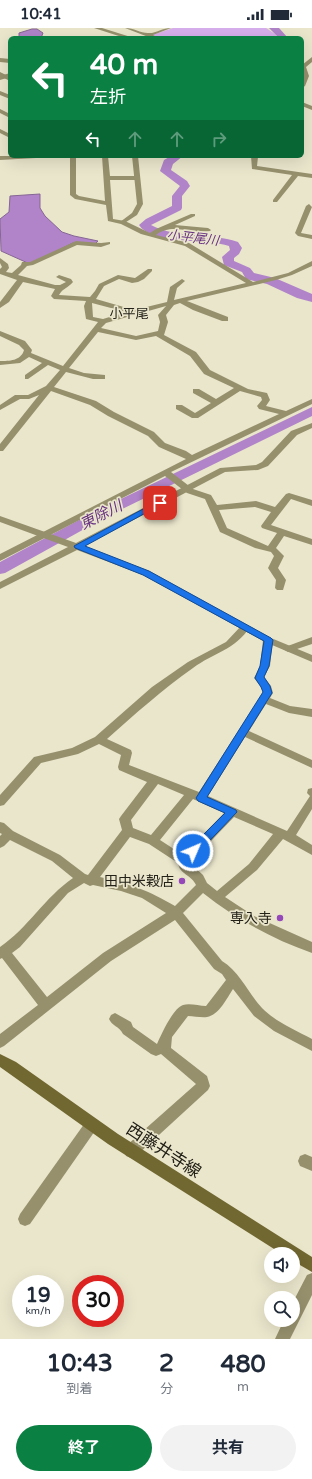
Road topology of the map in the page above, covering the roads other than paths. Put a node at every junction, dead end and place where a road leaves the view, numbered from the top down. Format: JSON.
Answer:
{"nodes":[{"id":1,"x":97,"y":28,"type":"edge"},
{"id":2,"x":128,"y":28,"type":"edge"},
{"id":3,"x":168,"y":28,"type":"edge"},
{"id":4,"x":149,"y":35,"type":"joint"},
{"id":5,"x":124,"y":36,"type":"edge"},
{"id":6,"x":312,"y":59,"type":"edge"},
{"id":7,"x":304,"y":66,"type":"edge"},
{"id":8,"x":304,"y":70,"type":"edge"},
{"id":9,"x":304,"y":81,"type":"edge"},
{"id":10,"x":0,"y":131,"type":"edge"},
{"id":11,"x":8,"y":135,"type":"edge"},
{"id":12,"x":0,"y":137,"type":"edge"},
{"id":13,"x":73,"y":158,"type":"edge"},
{"id":14,"x":105,"y":158,"type":"edge"},
{"id":15,"x":135,"y":158,"type":"edge"},
{"id":16,"x":254,"y":158,"type":"edge"},
{"id":17,"x":297,"y":173,"type":"junction"},
{"id":18,"x":312,"y":176,"type":"edge"},
{"id":19,"x":106,"y":178,"type":"junction"},
{"id":20,"x":137,"y":178,"type":"junction"},
{"id":21,"x":275,"y":201,"type":"dead end"},
{"id":22,"x":108,"y":203,"type":"junction"},
{"id":23,"x":309,"y":206,"type":"dead end"},
{"id":24,"x":193,"y":215,"type":"dead end"},
{"id":25,"x":123,"y":222,"type":"junction"},
{"id":26,"x":168,"y":226,"type":"junction"},
{"id":27,"x":208,"y":230,"type":"dead end"},
{"id":28,"x":151,"y":235,"type":"junction"},
{"id":29,"x":312,"y":237,"type":"edge"},
{"id":30,"x":108,"y":243,"type":"dead end"},
{"id":31,"x":0,"y":260,"type":"edge"},
{"id":32,"x":312,"y":264,"type":"edge"},
{"id":33,"x":150,"y":270,"type":"dead end"},
{"id":34,"x":1,"y":272,"type":"edge"},
{"id":35,"x":13,"y":276,"type":"junction"},
{"id":36,"x":58,"y":277,"type":"dead end"},
{"id":37,"x":21,"y":279,"type":"junction"},
{"id":38,"x":182,"y":281,"type":"dead end"},
{"id":39,"x":250,"y":283,"type":"junction"},
{"id":40,"x":60,"y":287,"type":"junction"},
{"id":41,"x":92,"y":299,"type":"junction"},
{"id":42,"x":181,"y":300,"type":"junction"},
{"id":43,"x":171,"y":303,"type":"junction"},
{"id":44,"x":0,"y":306,"type":"edge"},
{"id":45,"x":135,"y":311,"type":"junction"},
{"id":46,"x":162,"y":315,"type":"junction"},
{"id":47,"x":225,"y":318,"type":"dead end"},
{"id":48,"x":102,"y":321,"type":"junction"},
{"id":49,"x":97,"y":329,"type":"junction"},
{"id":50,"x":0,"y":333,"type":"edge"},
{"id":51,"x":160,"y":333,"type":"junction"},
{"id":52,"x":27,"y":354,"type":"junction"},
{"id":53,"x":48,"y":362,"type":"junction"},
{"id":54,"x":0,"y":363,"type":"edge"},
{"id":55,"x":66,"y":368,"type":"junction"},
{"id":56,"x":28,"y":377,"type":"dead end"},
{"id":57,"x":102,"y":377,"type":"dead end"},
{"id":58,"x":49,"y":388,"type":"junction"},
{"id":59,"x":240,"y":388,"type":"junction"},
{"id":60,"x":196,"y":391,"type":"dead end"},
{"id":61,"x":312,"y":401,"type":"edge"},
{"id":62,"x":217,"y":403,"type":"junction"},
{"id":63,"x":179,"y":407,"type":"dead end"},
{"id":64,"x":0,"y":408,"type":"edge"},
{"id":65,"x":285,"y":413,"type":"junction"},
{"id":66,"x":312,"y":425,"type":"edge"},
{"id":67,"x":0,"y":449,"type":"edge"},
{"id":68,"x":192,"y":459,"type":"junction"},
{"id":69,"x":165,"y":472,"type":"junction"},
{"id":70,"x":187,"y":488,"type":"junction"},
{"id":71,"x":312,"y":503,"type":"edge"},
{"id":72,"x":214,"y":508,"type":"junction"},
{"id":73,"x":277,"y":511,"type":"junction"},
{"id":74,"x":0,"y":519,"type":"edge"},
{"id":75,"x":282,"y":532,"type":"junction"},
{"id":76,"x":44,"y":534,"type":"junction"},
{"id":77,"x":312,"y":542,"type":"edge"},
{"id":78,"x":78,"y":546,"type":"junction"},
{"id":79,"x":270,"y":549,"type":"junction"},
{"id":80,"x":0,"y":558,"type":"edge"},
{"id":81,"x":0,"y":586,"type":"edge"},
{"id":82,"x":280,"y":588,"type":"dead end"},
{"id":83,"x":245,"y":627,"type":"junction"},
{"id":84,"x":268,"y":640,"type":"junction"},
{"id":85,"x":312,"y":640,"type":"edge"},
{"id":86,"x":288,"y":649,"type":"junction"},
{"id":87,"x":312,"y":659,"type":"edge"},
{"id":88,"x":264,"y":699,"type":"junction"},
{"id":89,"x":312,"y":713,"type":"edge"},
{"id":90,"x":243,"y":732,"type":"junction"},
{"id":91,"x":99,"y":740,"type":"junction"},
{"id":92,"x":312,"y":764,"type":"edge"},
{"id":93,"x":155,"y":781,"type":"junction"},
{"id":94,"x":196,"y":796,"type":"junction"},
{"id":95,"x":312,"y":800,"type":"edge"},
{"id":96,"x":0,"y":802,"type":"edge"},
{"id":97,"x":232,"y":812,"type":"junction"},
{"id":98,"x":0,"y":826,"type":"edge"},
{"id":99,"x":128,"y":831,"type":"junction"},
{"id":100,"x":9,"y":834,"type":"junction"},
{"id":101,"x":285,"y":835,"type":"junction"},
{"id":102,"x":153,"y":841,"type":"junction"},
{"id":103,"x":0,"y":843,"type":"edge"},
{"id":104,"x":312,"y":850,"type":"edge"},
{"id":105,"x":184,"y":861,"type":"junction"},
{"id":106,"x":86,"y":880,"type":"junction"},
{"id":107,"x":202,"y":886,"type":"junction"},
{"id":108,"x":217,"y":897,"type":"junction"},
{"id":109,"x":176,"y":913,"type":"junction"},
{"id":110,"x":312,"y":948,"type":"edge"},
{"id":111,"x":2,"y":953,"type":"edge"},
{"id":112,"x":233,"y":980,"type":"junction"},
{"id":113,"x":46,"y":1006,"type":"junction"},
{"id":114,"x":115,"y":1019,"type":"dead end"},
{"id":115,"x":1,"y":1038,"type":"edge"},
{"id":116,"x":312,"y":1045,"type":"edge"},
{"id":117,"x":164,"y":1047,"type":"junction"},
{"id":118,"x":0,"y":1060,"type":"edge"},
{"id":119,"x":92,"y":1124,"type":"junction"},
{"id":120,"x":131,"y":1151,"type":"junction"},
{"id":121,"x":25,"y":1219,"type":"dead end"},
{"id":122,"x":312,"y":1265,"type":"edge"},
{"id":123,"x":312,"y":1280,"type":"edge"},
{"id":124,"x":300,"y":1303,"type":"edge"},
{"id":125,"x":288,"y":1327,"type":"edge"},
{"id":126,"x":282,"y":1339,"type":"edge"}],
"edges":[{"from":1,"to":5,"type":"street"},
{"from":2,"to":4,"type":"street"},
{"from":3,"to":4,"type":"street"},
{"from":6,"to":7,"type":"street"},
{"from":8,"to":9,"type":"street"},
{"from":10,"to":11,"type":"street"},
{"from":11,"to":12,"type":"street"},
{"from":13,"to":22,"type":"street"},
{"from":14,"to":19,"type":"street"},
{"from":15,"to":20,"type":"street"},
{"from":16,"to":17,"type":"street"},
{"from":17,"to":18,"type":"street"},
{"from":17,"to":21,"type":"street"},
{"from":19,"to":20,"type":"street"},
{"from":19,"to":22,"type":"street"},
{"from":20,"to":25,"type":"street"},
{"from":22,"to":25,"type":"street"},
{"from":23,"to":29,"type":"street"},
{"from":24,"to":26,"type":"street"},
{"from":25,"to":28,"type":"street"},
{"from":26,"to":27,"type":"street"},
{"from":26,"to":28,"type":"street"},
{"from":28,"to":39,"type":"street"},
{"from":30,"to":35,"type":"street"},
{"from":31,"to":34,"type":"street"},
{"from":32,"to":39,"type":"street"},
{"from":33,"to":41,"type":"street"},
{"from":34,"to":35,"type":"street"},
{"from":35,"to":37,"type":"street"},
{"from":36,"to":40,"type":"street"},
{"from":37,"to":40,"type":"street"},
{"from":37,"to":44,"type":"street"},
{"from":38,"to":43,"type":"street"},
{"from":39,"to":42,"type":"street"},
{"from":40,"to":41,"type":"street"},
{"from":41,"to":45,"type":"street"},
{"from":41,"to":48,"type":"street"},
{"from":42,"to":43,"type":"street"},
{"from":42,"to":47,"type":"street"},
{"from":43,"to":45,"type":"street"},
{"from":43,"to":46,"type":"street"},
{"from":45,"to":46,"type":"street"},
{"from":45,"to":48,"type":"street"},
{"from":46,"to":51,"type":"street"},
{"from":48,"to":49,"type":"street"},
{"from":49,"to":51,"type":"street"},
{"from":49,"to":55,"type":"street"},
{"from":50,"to":52,"type":"street"},
{"from":51,"to":59,"type":"street"},
{"from":52,"to":53,"type":"street"},
{"from":52,"to":54,"type":"street"},
{"from":53,"to":55,"type":"street"},
{"from":53,"to":56,"type":"street"},
{"from":55,"to":57,"type":"street"},
{"from":55,"to":58,"type":"street"},
{"from":58,"to":64,"type":"street"},
{"from":58,"to":67,"type":"street"},
{"from":58,"to":68,"type":"street"},
{"from":59,"to":62,"type":"street"},
{"from":59,"to":65,"type":"street"},
{"from":60,"to":62,"type":"street"},
{"from":61,"to":65,"type":"street"},
{"from":62,"to":63,"type":"street"},
{"from":65,"to":68,"type":"street"},
{"from":66,"to":70,"type":"street"},
{"from":68,"to":69,"type":"street"},
{"from":69,"to":70,"type":"street"},
{"from":69,"to":76,"type":"street"},
{"from":70,"to":72,"type":"street"},
{"from":70,"to":78,"type":"street"},
{"from":71,"to":73,"type":"street"},
{"from":72,"to":73,"type":"street"},
{"from":72,"to":79,"type":"street"},
{"from":73,"to":75,"type":"street"},
{"from":74,"to":76,"type":"street"},
{"from":75,"to":77,"type":"street"},
{"from":75,"to":79,"type":"street"},
{"from":76,"to":78,"type":"street"},
{"from":76,"to":80,"type":"street"},
{"from":78,"to":81,"type":"street"},
{"from":78,"to":83,"type":"street"},
{"from":79,"to":82,"type":"street"},
{"from":83,"to":84,"type":"street"},
{"from":83,"to":91,"type":"street"},
{"from":84,"to":86,"type":"street"},
{"from":84,"to":88,"type":"street"},
{"from":85,"to":86,"type":"street"},
{"from":86,"to":87,"type":"street"},
{"from":88,"to":89,"type":"street"},
{"from":88,"to":90,"type":"street"},
{"from":90,"to":92,"type":"street"},
{"from":90,"to":94,"type":"street"},
{"from":91,"to":93,"type":"street"},
{"from":91,"to":96,"type":"street"},
{"from":93,"to":94,"type":"street"},
{"from":93,"to":99,"type":"street"},
{"from":94,"to":97,"type":"street"},
{"from":94,"to":102,"type":"street"},
{"from":95,"to":101,"type":"street"},
{"from":97,"to":101,"type":"street"},
{"from":97,"to":105,"type":"street"},
{"from":98,"to":100,"type":"street"},
{"from":99,"to":102,"type":"street"},
{"from":99,"to":106,"type":"street"},
{"from":100,"to":103,"type":"street"},
{"from":100,"to":106,"type":"street"},
{"from":101,"to":104,"type":"street"},
{"from":101,"to":108,"type":"street"},
{"from":102,"to":105,"type":"street"},
{"from":105,"to":107,"type":"street"},
{"from":106,"to":109,"type":"street"},
{"from":106,"to":111,"type":"street"},
{"from":107,"to":108,"type":"street"},
{"from":107,"to":109,"type":"street"},
{"from":108,"to":110,"type":"street"},
{"from":109,"to":112,"type":"street"},
{"from":109,"to":113,"type":"street"},
{"from":111,"to":113,"type":"street"},
{"from":112,"to":116,"type":"street"},
{"from":112,"to":117,"type":"street"},
{"from":113,"to":115,"type":"street"},
{"from":114,"to":117,"type":"street"},
{"from":117,"to":120,"type":"street"},
{"from":118,"to":119,"type":"main road","name":"西藤井寺線"},
{"from":119,"to":120,"type":"main road","name":"西藤井寺線"},
{"from":119,"to":121,"type":"street"},
{"from":120,"to":122,"type":"main road","name":"西藤井寺線"},
{"from":123,"to":124,"type":"street"},
{"from":125,"to":126,"type":"street"}]}
